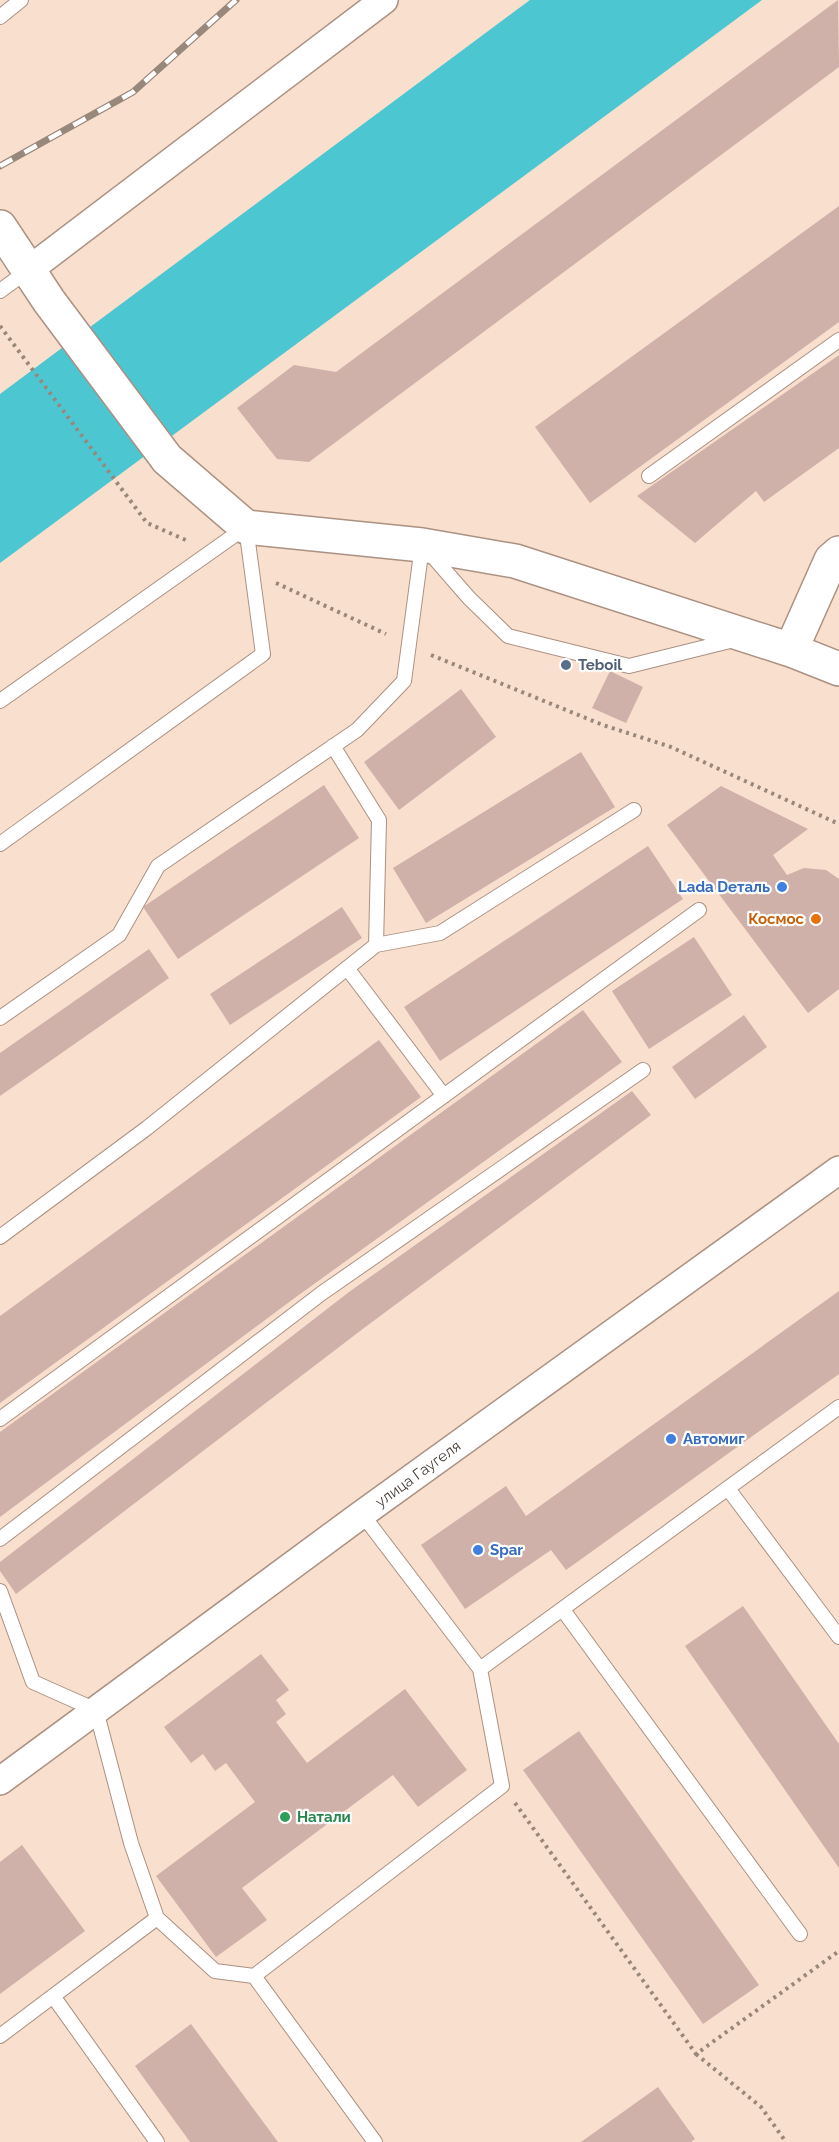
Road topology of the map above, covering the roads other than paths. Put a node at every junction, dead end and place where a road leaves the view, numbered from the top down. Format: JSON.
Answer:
{"nodes":[{"id":1,"x":21,"y":0,"type":"edge"},
{"id":2,"x":384,"y":0,"type":"edge"},
{"id":3,"x":0,"y":17,"type":"edge"},
{"id":4,"x":0,"y":227,"type":"edge"},
{"id":5,"x":30,"y":269,"type":"junction"},
{"id":6,"x":0,"y":291,"type":"edge"},
{"id":7,"x":839,"y":340,"type":"edge"},
{"id":8,"x":649,"y":476,"type":"dead end"},
{"id":9,"x":246,"y":527,"type":"junction"},
{"id":10,"x":422,"y":545,"type":"junction"},
{"id":11,"x":839,"y":553,"type":"edge"},
{"id":12,"x":748,"y":636,"type":"junction"},
{"id":13,"x":791,"y":650,"type":"junction"},
{"id":14,"x":839,"y":669,"type":"edge"},
{"id":15,"x":0,"y":701,"type":"edge"},
{"id":16,"x":333,"y":746,"type":"junction"},
{"id":17,"x":634,"y":810,"type":"dead end"},
{"id":18,"x":0,"y":844,"type":"edge"},
{"id":19,"x":699,"y":910,"type":"dead end"},
{"id":20,"x":376,"y":945,"type":"junction"},
{"id":21,"x":347,"y":968,"type":"junction"},
{"id":22,"x":0,"y":1018,"type":"edge"},
{"id":23,"x":643,"y":1070,"type":"dead end"},
{"id":24,"x":444,"y":1096,"type":"junction"},
{"id":25,"x":839,"y":1170,"type":"edge"},
{"id":26,"x":0,"y":1237,"type":"edge"},
{"id":27,"x":839,"y":1407,"type":"edge"},
{"id":28,"x":0,"y":1419,"type":"edge"},
{"id":29,"x":729,"y":1490,"type":"junction"},
{"id":30,"x":362,"y":1514,"type":"junction"},
{"id":31,"x":0,"y":1539,"type":"edge"},
{"id":32,"x":0,"y":1591,"type":"edge"},
{"id":33,"x":563,"y":1610,"type":"junction"},
{"id":34,"x":839,"y":1637,"type":"edge"},
{"id":35,"x":480,"y":1669,"type":"junction"},
{"id":36,"x":96,"y":1710,"type":"junction"},
{"id":37,"x":0,"y":1781,"type":"edge"},
{"id":38,"x":157,"y":1918,"type":"junction"},
{"id":39,"x":800,"y":1934,"type":"dead end"},
{"id":40,"x":254,"y":1976,"type":"junction"},
{"id":41,"x":53,"y":1996,"type":"junction"},
{"id":42,"x":0,"y":2036,"type":"edge"},
{"id":43,"x":157,"y":2142,"type":"edge"},
{"id":44,"x":375,"y":2142,"type":"edge"}],
"edges":[{"from":1,"to":3,"type":"lane"},
{"from":2,"to":5,"type":"street"},
{"from":4,"to":5,"type":"street"},
{"from":5,"to":6,"type":"lane"},
{"from":5,"to":9,"type":"street"},
{"from":7,"to":8,"type":"lane"},
{"from":9,"to":10,"type":"street"},
{"from":9,"to":15,"type":"lane"},
{"from":9,"to":18,"type":"lane"},
{"from":10,"to":12,"type":"street"},
{"from":10,"to":12,"type":"lane"},
{"from":10,"to":16,"type":"lane"},
{"from":11,"to":13,"type":"street"},
{"from":12,"to":13,"type":"street"},
{"from":13,"to":14,"type":"street"},
{"from":16,"to":20,"type":"lane"},
{"from":16,"to":22,"type":"lane"},
{"from":17,"to":20,"type":"lane"},
{"from":19,"to":24,"type":"lane"},
{"from":20,"to":21,"type":"lane"},
{"from":21,"to":24,"type":"lane"},
{"from":21,"to":26,"type":"lane"},
{"from":23,"to":31,"type":"lane"},
{"from":24,"to":28,"type":"lane"},
{"from":25,"to":30,"type":"street","name":"улица Гаугеля"},
{"from":27,"to":29,"type":"lane"},
{"from":29,"to":33,"type":"lane"},
{"from":29,"to":34,"type":"lane"},
{"from":30,"to":35,"type":"lane"},
{"from":30,"to":36,"type":"street","name":"улица Гаугеля"},
{"from":32,"to":36,"type":"lane"},
{"from":33,"to":35,"type":"lane"},
{"from":33,"to":39,"type":"lane"},
{"from":35,"to":40,"type":"lane"},
{"from":36,"to":37,"type":"street","name":"улица Гаугеля"},
{"from":36,"to":38,"type":"lane"},
{"from":38,"to":40,"type":"lane"},
{"from":38,"to":41,"type":"lane"},
{"from":40,"to":44,"type":"lane"},
{"from":41,"to":42,"type":"lane"},
{"from":41,"to":43,"type":"lane"}]}
